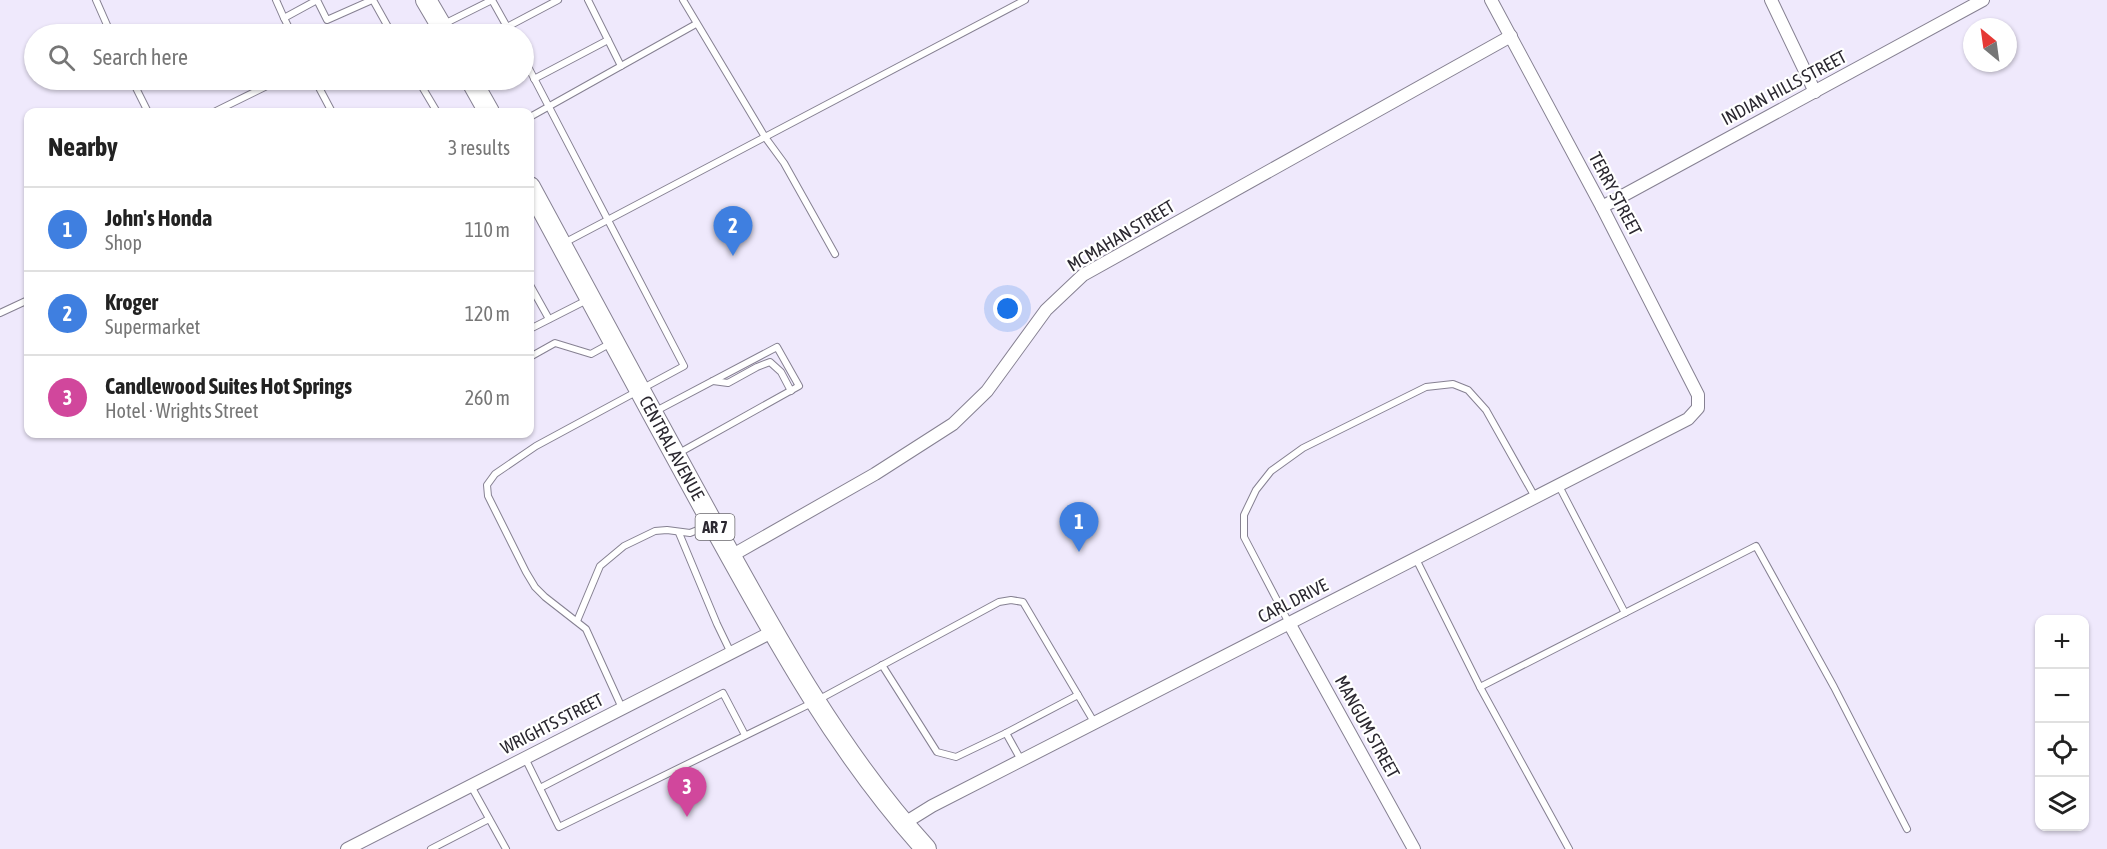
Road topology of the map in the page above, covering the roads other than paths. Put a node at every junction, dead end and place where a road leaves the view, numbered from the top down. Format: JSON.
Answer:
{"nodes":[{"id":1,"x":96,"y":0,"type":"edge"},
{"id":2,"x":276,"y":0,"type":"edge"},
{"id":3,"x":317,"y":0,"type":"edge"},
{"id":4,"x":372,"y":0,"type":"edge"},
{"id":5,"x":426,"y":0,"type":"edge"},
{"id":6,"x":492,"y":0,"type":"edge"},
{"id":7,"x":558,"y":0,"type":"edge"},
{"id":8,"x":588,"y":0,"type":"edge"},
{"id":9,"x":683,"y":0,"type":"edge"},
{"id":10,"x":1025,"y":0,"type":"edge"},
{"id":11,"x":1491,"y":0,"type":"edge"},
{"id":12,"x":1771,"y":0,"type":"edge"},
{"id":13,"x":1983,"y":0,"type":"edge"},
{"id":14,"x":284,"y":18,"type":"junction"},
{"id":15,"x":107,"y":24,"type":"edge"},
{"id":16,"x":287,"y":24,"type":"edge"},
{"id":17,"x":386,"y":24,"type":"edge"},
{"id":18,"x":440,"y":24,"type":"edge"},
{"id":19,"x":454,"y":24,"type":"edge"},
{"id":20,"x":505,"y":24,"type":"edge"},
{"id":21,"x":513,"y":24,"type":"edge"},
{"id":22,"x":696,"y":24,"type":"junction"},
{"id":23,"x":1510,"y":36,"type":"junction"},
{"id":24,"x":608,"y":40,"type":"junction"},
{"id":25,"x":621,"y":66,"type":"junction"},
{"id":26,"x":534,"y":79,"type":"joint"},
{"id":27,"x":137,"y":90,"type":"edge"},
{"id":28,"x":259,"y":90,"type":"edge"},
{"id":29,"x":320,"y":90,"type":"edge"},
{"id":30,"x":424,"y":90,"type":"edge"},
{"id":31,"x":477,"y":90,"type":"edge"},
{"id":32,"x":1815,"y":92,"type":"junction"},
{"id":33,"x":549,"y":106,"type":"junction"},
{"id":34,"x":146,"y":108,"type":"edge"},
{"id":35,"x":222,"y":108,"type":"edge"},
{"id":36,"x":330,"y":108,"type":"edge"},
{"id":37,"x":434,"y":108,"type":"edge"},
{"id":38,"x":487,"y":108,"type":"edge"},
{"id":39,"x":534,"y":115,"type":"edge"},
{"id":40,"x":765,"y":136,"type":"junction"},
{"id":41,"x":534,"y":194,"type":"edge"},
{"id":42,"x":1602,"y":207,"type":"junction"},
{"id":43,"x":607,"y":219,"type":"junction"},
{"id":44,"x":561,"y":244,"type":"junction"},
{"id":45,"x":835,"y":254,"type":"dead end"},
{"id":46,"x":534,"y":292,"type":"edge"},
{"id":47,"x":590,"y":298,"type":"junction"},
{"id":48,"x":24,"y":302,"type":"edge"},
{"id":49,"x":0,"y":313,"type":"edge"},
{"id":50,"x":549,"y":319,"type":"junction"},
{"id":51,"x":534,"y":327,"type":"edge"},
{"id":52,"x":614,"y":342,"type":"junction"},
{"id":53,"x":534,"y":355,"type":"edge"},
{"id":54,"x":712,"y":381,"type":"junction"},
{"id":55,"x":640,"y":389,"type":"junction"},
{"id":56,"x":791,"y":391,"type":"junction"},
{"id":57,"x":1698,"y":408,"type":"joint"},
{"id":58,"x":653,"y":413,"type":"junction"},
{"id":59,"x":676,"y":455,"type":"junction"},
{"id":60,"x":1558,"y":486,"type":"junction"},
{"id":61,"x":1536,"y":498,"type":"junction"},
{"id":62,"x":713,"y":524,"type":"junction"},
{"id":63,"x":679,"y":532,"type":"junction"},
{"id":64,"x":731,"y":556,"type":"junction"},
{"id":65,"x":1416,"y":559,"type":"junction"},
{"id":66,"x":1625,"y":613,"type":"junction"},
{"id":67,"x":577,"y":621,"type":"junction"},
{"id":68,"x":1289,"y":623,"type":"junction"},
{"id":69,"x":772,"y":632,"type":"junction"},
{"id":70,"x":732,"y":653,"type":"junction"},
{"id":71,"x":882,"y":665,"type":"junction"},
{"id":72,"x":1480,"y":687,"type":"junction"},
{"id":73,"x":1078,"y":695,"type":"junction"},
{"id":74,"x":816,"y":701,"type":"junction"},
{"id":75,"x":623,"y":708,"type":"junction"},
{"id":76,"x":1094,"y":723,"type":"junction"},
{"id":77,"x":1006,"y":733,"type":"junction"},
{"id":78,"x":745,"y":735,"type":"junction"},
{"id":79,"x":525,"y":758,"type":"junction"},
{"id":80,"x":1021,"y":760,"type":"junction"},
{"id":81,"x":471,"y":786,"type":"junction"},
{"id":82,"x":540,"y":788,"type":"junction"},
{"id":83,"x":489,"y":819,"type":"junction"},
{"id":84,"x":903,"y":824,"type":"junction"},
{"id":85,"x":1907,"y":829,"type":"dead end"},
{"id":86,"x":441,"y":847,"type":"edge"},
{"id":87,"x":347,"y":849,"type":"edge"},
{"id":88,"x":430,"y":849,"type":"edge"},
{"id":89,"x":506,"y":849,"type":"edge"},
{"id":90,"x":926,"y":849,"type":"edge"},
{"id":91,"x":1414,"y":849,"type":"edge"},
{"id":92,"x":1569,"y":849,"type":"edge"}],
"edges":[{"from":1,"to":15,"type":"lane"},
{"from":2,"to":14,"type":"lane"},
{"from":3,"to":4,"type":"lane"},
{"from":3,"to":14,"type":"lane"},
{"from":4,"to":17,"type":"lane"},
{"from":5,"to":18,"type":"main road"},
{"from":6,"to":19,"type":"lane"},
{"from":6,"to":20,"type":"lane"},
{"from":7,"to":21,"type":"lane"},
{"from":8,"to":24,"type":"lane"},
{"from":9,"to":22,"type":"lane"},
{"from":10,"to":40,"type":"lane"},
{"from":11,"to":23,"type":"street","name":"TERRY STREET"},
{"from":12,"to":32,"type":"street"},
{"from":13,"to":32,"type":"street","name":"INDIAN HILLS STREET"},
{"from":14,"to":16,"type":"lane"},
{"from":22,"to":25,"type":"lane"},
{"from":22,"to":40,"type":"lane"},
{"from":23,"to":42,"type":"street","name":"TERRY STREET"},
{"from":23,"to":64,"type":"street","name":"MCMAHAN STREET"},
{"from":24,"to":25,"type":"lane"},
{"from":24,"to":26,"type":"lane"},
{"from":25,"to":33,"type":"lane"},
{"from":26,"to":33,"type":"lane"},
{"from":27,"to":34,"type":"lane"},
{"from":28,"to":35,"type":"lane"},
{"from":29,"to":36,"type":"lane"},
{"from":30,"to":37,"type":"lane"},
{"from":31,"to":38,"type":"main road"},
{"from":32,"to":42,"type":"street","name":"INDIAN HILLS STREET"},
{"from":33,"to":39,"type":"lane"},
{"from":33,"to":43,"type":"lane"},
{"from":40,"to":43,"type":"lane"},
{"from":40,"to":45,"type":"lane"},
{"from":41,"to":44,"type":"main road","name":"CENTRAL AVENUE","number":"AR 7"},
{"from":42,"to":57,"type":"street","name":"TERRY STREET"},
{"from":43,"to":44,"type":"lane"},
{"from":43,"to":55,"type":"lane"},
{"from":44,"to":47,"type":"main road","name":"CENTRAL AVENUE","number":"AR 7"},
{"from":46,"to":50,"type":"lane"},
{"from":47,"to":50,"type":"lane"},
{"from":47,"to":52,"type":"main road","name":"CENTRAL AVENUE","number":"AR 7"},
{"from":48,"to":49,"type":"lane"},
{"from":50,"to":51,"type":"lane"},
{"from":52,"to":53,"type":"lane"},
{"from":52,"to":55,"type":"main road","name":"CENTRAL AVENUE","number":"AR 7"},
{"from":54,"to":56,"type":"lane"},
{"from":54,"to":56,"type":"lane"},
{"from":54,"to":58,"type":"lane"},
{"from":55,"to":58,"type":"main road","name":"CENTRAL AVENUE","number":"AR 7"},
{"from":55,"to":67,"type":"lane"},
{"from":56,"to":59,"type":"lane"},
{"from":57,"to":60,"type":"street","name":"CARL DRIVE"},
{"from":58,"to":59,"type":"main road","name":"CENTRAL AVENUE","number":"AR 7"},
{"from":59,"to":62,"type":"main road","name":"CENTRAL AVENUE","number":"AR 7"},
{"from":60,"to":61,"type":"street","name":"CARL DRIVE"},
{"from":60,"to":66,"type":"lane"},
{"from":61,"to":65,"type":"street","name":"CARL DRIVE"},
{"from":61,"to":68,"type":"lane"},
{"from":62,"to":63,"type":"lane"},
{"from":62,"to":64,"type":"main road","name":"CENTRAL AVENUE","number":"AR 7"},
{"from":63,"to":67,"type":"lane"},
{"from":63,"to":70,"type":"lane"},
{"from":64,"to":69,"type":"main road","name":"CENTRAL AVENUE","number":"AR 7"},
{"from":65,"to":68,"type":"street","name":"CARL DRIVE"},
{"from":65,"to":72,"type":"lane"},
{"from":66,"to":72,"type":"lane"},
{"from":66,"to":85,"type":"lane"},
{"from":67,"to":75,"type":"lane"},
{"from":68,"to":76,"type":"street","name":"CARL DRIVE"},
{"from":68,"to":91,"type":"street","name":"MANGUM STREET"},
{"from":69,"to":70,"type":"street","name":"WRIGHTS STREET"},
{"from":69,"to":74,"type":"main road","name":"CENTRAL AVENUE","number":"AR 7"},
{"from":70,"to":75,"type":"street","name":"WRIGHTS STREET"},
{"from":71,"to":73,"type":"lane"},
{"from":71,"to":74,"type":"lane"},
{"from":71,"to":77,"type":"lane"},
{"from":72,"to":92,"type":"lane"},
{"from":73,"to":76,"type":"lane"},
{"from":73,"to":77,"type":"lane"},
{"from":74,"to":78,"type":"lane"},
{"from":74,"to":84,"type":"main road","name":"CENTRAL AVENUE","number":"AR 7"},
{"from":75,"to":79,"type":"street","name":"WRIGHTS STREET"},
{"from":76,"to":80,"type":"street","name":"CARL DRIVE"},
{"from":77,"to":80,"type":"lane"},
{"from":78,"to":82,"type":"lane"},
{"from":78,"to":82,"type":"lane"},
{"from":79,"to":81,"type":"street","name":"WRIGHTS STREET"},
{"from":79,"to":82,"type":"lane"},
{"from":80,"to":84,"type":"street","name":"CARL DRIVE"},
{"from":81,"to":83,"type":"lane"},
{"from":81,"to":87,"type":"street","name":"WRIGHTS STREET"},
{"from":83,"to":86,"type":"lane"},
{"from":83,"to":89,"type":"lane"},
{"from":84,"to":90,"type":"main road","name":"CENTRAL AVENUE","number":"AR 7"},
{"from":86,"to":88,"type":"lane"}]}
